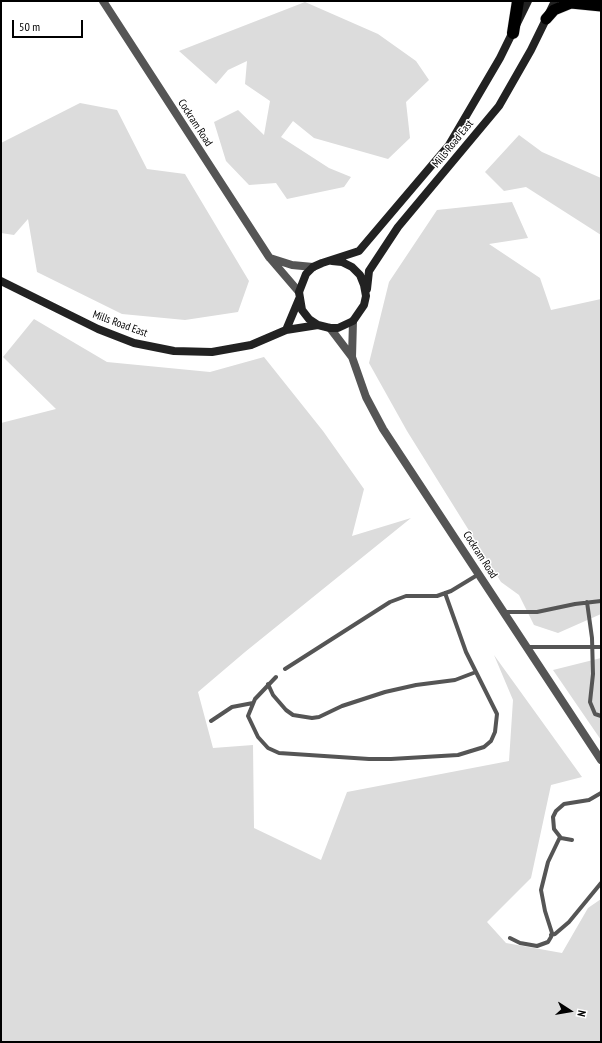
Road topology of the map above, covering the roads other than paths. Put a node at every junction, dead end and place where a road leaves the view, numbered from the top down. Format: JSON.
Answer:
{"nodes":[{"id":1,"x":102,"y":1,"type":"edge"},
{"id":2,"x":518,"y":1,"type":"edge"},
{"id":3,"x":528,"y":1,"type":"edge"},
{"id":4,"x":555,"y":1,"type":"edge"},
{"id":5,"x":601,"y":6,"type":"edge"},
{"id":6,"x":546,"y":19,"type":"junction"},
{"id":7,"x":513,"y":32,"type":"junction"},
{"id":8,"x":269,"y":257,"type":"junction"},
{"id":9,"x":332,"y":261,"type":"junction"},
{"id":10,"x":313,"y":267,"type":"junction"},
{"id":11,"x":1,"y":281,"type":"edge"},
{"id":12,"x":299,"y":295,"type":"junction"},
{"id":13,"x":366,"y":296,"type":"junction"},
{"id":14,"x":354,"y":321,"type":"junction"},
{"id":15,"x":318,"y":325,"type":"junction"},
{"id":16,"x":330,"y":328,"type":"junction"},
{"id":17,"x":286,"y":330,"type":"junction"},
{"id":18,"x":352,"y":356,"type":"junction"},
{"id":19,"x":479,"y":574,"type":"junction"},
{"id":20,"x":445,"y":593,"type":"junction"},
{"id":21,"x":601,"y":601,"type":"edge"},
{"id":22,"x":586,"y":602,"type":"junction"},
{"id":23,"x":504,"y":612,"type":"junction"},
{"id":24,"x":527,"y":647,"type":"junction"},
{"id":25,"x":601,"y":647,"type":"edge"},
{"id":26,"x":592,"y":648,"type":"junction"},
{"id":27,"x":285,"y":670,"type":"dead end"},
{"id":28,"x":476,"y":672,"type":"junction"},
{"id":29,"x":276,"y":678,"type":"dead end"},
{"id":30,"x":268,"y":684,"type":"junction"},
{"id":31,"x":253,"y":703,"type":"junction"},
{"id":32,"x":601,"y":716,"type":"edge"},
{"id":33,"x":211,"y":721,"type":"dead end"},
{"id":34,"x":601,"y":760,"type":"edge"},
{"id":35,"x":601,"y":793,"type":"edge"},
{"id":36,"x":560,"y":837,"type":"junction"},
{"id":37,"x":572,"y":840,"type":"dead end"},
{"id":38,"x":601,"y":882,"type":"edge"},
{"id":39,"x":551,"y":935,"type":"junction"},
{"id":40,"x":510,"y":938,"type":"dead end"}],
"edges":[{"from":1,"to":8,"type":"street","name":"Cockram Road"},
{"from":2,"to":7,"type":"highway"},
{"from":3,"to":7,"type":"main road","name":"Mills Road East"},
{"from":4,"to":6,"type":"main road","name":"Mills Road East"},
{"from":5,"to":6,"type":"highway"},
{"from":6,"to":13,"type":"main road","name":"Mills Road East"},
{"from":7,"to":9,"type":"main road","name":"Mills Road East"},
{"from":8,"to":10,"type":"street"},
{"from":8,"to":12,"type":"street","name":"Cockram Road"},
{"from":9,"to":10,"type":"main road"},
{"from":9,"to":13,"type":"main road"},
{"from":10,"to":12,"type":"main road"},
{"from":11,"to":17,"type":"main road","name":"Mills Road East"},
{"from":12,"to":15,"type":"main road"},
{"from":12,"to":17,"type":"main road"},
{"from":13,"to":14,"type":"main road"},
{"from":14,"to":16,"type":"main road"},
{"from":14,"to":18,"type":"street","name":"Cockram Road"},
{"from":15,"to":16,"type":"main road"},
{"from":15,"to":17,"type":"main road","name":"Mills Road East"},
{"from":16,"to":18,"type":"street","name":"Cockram Road"},
{"from":18,"to":19,"type":"street","name":"Cockram Road"},
{"from":19,"to":20,"type":"lane"},
{"from":19,"to":23,"type":"street","name":"Cockram Road"},
{"from":20,"to":27,"type":"lane"},
{"from":20,"to":28,"type":"lane"},
{"from":21,"to":22,"type":"lane"},
{"from":22,"to":23,"type":"lane"},
{"from":22,"to":26,"type":"lane"},
{"from":23,"to":24,"type":"street","name":"Cockram Road"},
{"from":24,"to":26,"type":"lane"},
{"from":24,"to":34,"type":"street","name":"Cockram Road"},
{"from":25,"to":26,"type":"lane"},
{"from":26,"to":32,"type":"lane"},
{"from":28,"to":30,"type":"lane"},
{"from":28,"to":31,"type":"lane"},
{"from":29,"to":30,"type":"lane"},
{"from":30,"to":31,"type":"lane"},
{"from":31,"to":33,"type":"lane"},
{"from":35,"to":36,"type":"lane"},
{"from":36,"to":37,"type":"lane"},
{"from":36,"to":39,"type":"lane"},
{"from":38,"to":39,"type":"lane"},
{"from":39,"to":40,"type":"lane"}]}
